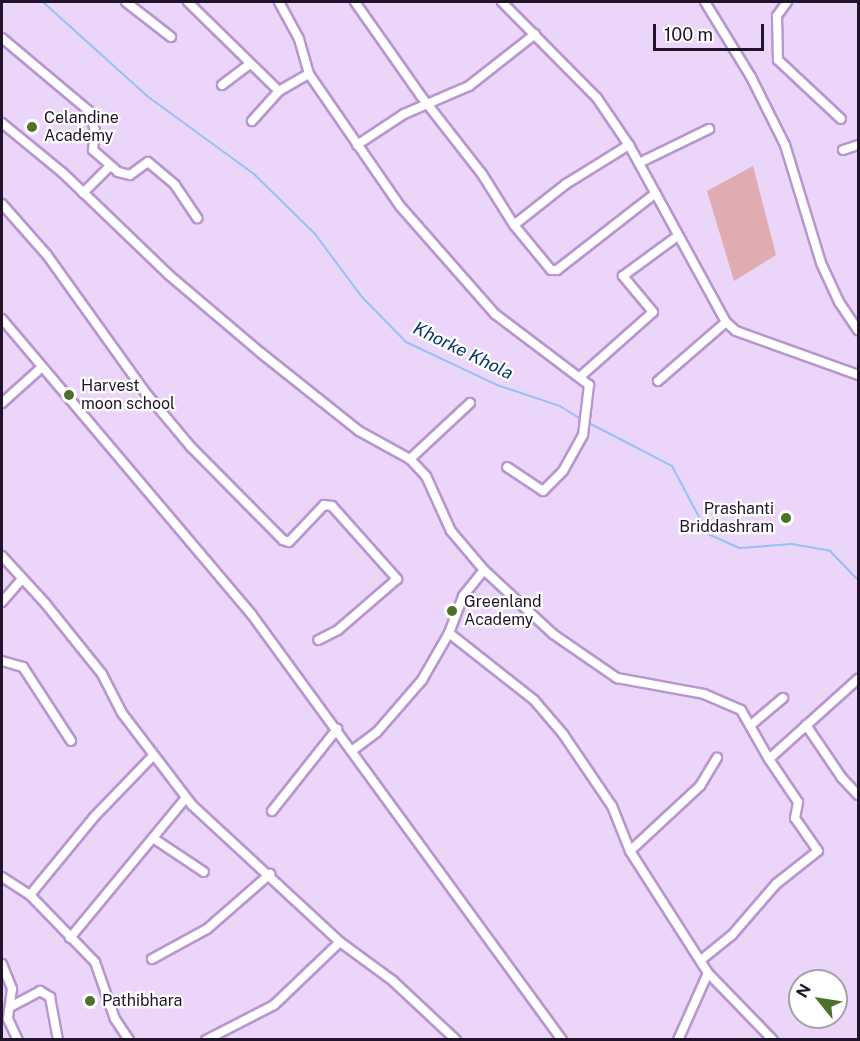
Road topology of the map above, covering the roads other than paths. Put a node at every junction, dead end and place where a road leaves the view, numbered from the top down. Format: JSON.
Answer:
{"nodes":[{"id":1,"x":126,"y":2,"type":"edge"},
{"id":2,"x":188,"y":2,"type":"edge"},
{"id":3,"x":279,"y":2,"type":"edge"},
{"id":4,"x":355,"y":2,"type":"edge"},
{"id":5,"x":502,"y":2,"type":"edge"},
{"id":6,"x":705,"y":2,"type":"edge"},
{"id":7,"x":787,"y":2,"type":"edge"},
{"id":8,"x":535,"y":34,"type":"junction"},
{"id":9,"x":171,"y":37,"type":"dead end"},
{"id":10,"x":2,"y":38,"type":"edge"},
{"id":11,"x":249,"y":65,"type":"junction"},
{"id":12,"x":309,"y":75,"type":"junction"},
{"id":13,"x":222,"y":85,"type":"dead end"},
{"id":14,"x":279,"y":91,"type":"junction"},
{"id":15,"x":429,"y":104,"type":"junction"},
{"id":16,"x":841,"y":119,"type":"dead end"},
{"id":17,"x":252,"y":121,"type":"dead end"},
{"id":18,"x":2,"y":123,"type":"edge"},
{"id":19,"x":709,"y":129,"type":"dead end"},
{"id":20,"x":357,"y":145,"type":"junction"},
{"id":21,"x":629,"y":145,"type":"junction"},
{"id":22,"x":858,"y":145,"type":"edge"},
{"id":23,"x":843,"y":150,"type":"dead end"},
{"id":24,"x":639,"y":163,"type":"junction"},
{"id":25,"x":110,"y":166,"type":"junction"},
{"id":26,"x":83,"y":193,"type":"junction"},
{"id":27,"x":656,"y":193,"type":"junction"},
{"id":28,"x":2,"y":204,"type":"edge"},
{"id":29,"x":197,"y":218,"type":"dead end"},
{"id":30,"x":514,"y":225,"type":"junction"},
{"id":31,"x":676,"y":237,"type":"junction"},
{"id":32,"x":2,"y":319,"type":"edge"},
{"id":33,"x":726,"y":322,"type":"junction"},
{"id":34,"x":858,"y":328,"type":"edge"},
{"id":35,"x":10,"y":330,"type":"junction"},
{"id":36,"x":2,"y":338,"type":"edge"},
{"id":37,"x":41,"y":368,"type":"junction"},
{"id":38,"x":858,"y":375,"type":"edge"},
{"id":39,"x":581,"y":376,"type":"junction"},
{"id":40,"x":658,"y":381,"type":"dead end"},
{"id":41,"x":2,"y":403,"type":"edge"},
{"id":42,"x":470,"y":403,"type":"dead end"},
{"id":43,"x":410,"y":459,"type":"junction"},
{"id":44,"x":507,"y":467,"type":"dead end"},
{"id":45,"x":2,"y":556,"type":"edge"},
{"id":46,"x":484,"y":570,"type":"junction"},
{"id":47,"x":22,"y":579,"type":"junction"},
{"id":48,"x":2,"y":602,"type":"edge"},
{"id":49,"x":449,"y":633,"type":"junction"},
{"id":50,"x":318,"y":640,"type":"dead end"},
{"id":51,"x":2,"y":661,"type":"edge"},
{"id":52,"x":858,"y":679,"type":"edge"},
{"id":53,"x":783,"y":698,"type":"dead end"},
{"id":54,"x":751,"y":725,"type":"junction"},
{"id":55,"x":806,"y":725,"type":"junction"},
{"id":56,"x":337,"y":729,"type":"junction"},
{"id":57,"x":71,"y":741,"type":"dead end"},
{"id":58,"x":353,"y":750,"type":"junction"},
{"id":59,"x":152,"y":757,"type":"junction"},
{"id":60,"x":717,"y":758,"type":"dead end"},
{"id":61,"x":769,"y":759,"type":"junction"},
{"id":62,"x":858,"y":795,"type":"edge"},
{"id":63,"x":186,"y":798,"type":"junction"},
{"id":64,"x":272,"y":811,"type":"dead end"},
{"id":65,"x":153,"y":838,"type":"junction"},
{"id":66,"x":630,"y":851,"type":"junction"},
{"id":67,"x":204,"y":872,"type":"dead end"},
{"id":68,"x":270,"y":874,"type":"junction"},
{"id":69,"x":2,"y":877,"type":"edge"},
{"id":70,"x":30,"y":895,"type":"junction"},
{"id":71,"x":70,"y":938,"type":"junction"},
{"id":72,"x":340,"y":942,"type":"junction"},
{"id":73,"x":152,"y":959,"type":"dead end"},
{"id":74,"x":701,"y":960,"type":"junction"},
{"id":75,"x":2,"y":964,"type":"edge"},
{"id":76,"x":708,"y":973,"type":"junction"},
{"id":77,"x":2,"y":987,"type":"edge"},
{"id":78,"x":12,"y":989,"type":"junction"},
{"id":79,"x":12,"y":1006,"type":"junction"},
{"id":80,"x":5,"y":1019,"type":"edge"},
{"id":81,"x":18,"y":1040,"type":"edge"},
{"id":82,"x":58,"y":1040,"type":"edge"},
{"id":83,"x":129,"y":1040,"type":"edge"},
{"id":84,"x":206,"y":1040,"type":"edge"},
{"id":85,"x":456,"y":1040,"type":"edge"},
{"id":86,"x":562,"y":1040,"type":"edge"},
{"id":87,"x":678,"y":1040,"type":"edge"},
{"id":88,"x":773,"y":1040,"type":"edge"}],
"edges":[{"from":1,"to":9,"type":"street"},
{"from":2,"to":11,"type":"street"},
{"from":3,"to":12,"type":"street"},
{"from":4,"to":15,"type":"street"},
{"from":5,"to":8,"type":"street"},
{"from":6,"to":34,"type":"street"},
{"from":7,"to":16,"type":"street"},
{"from":8,"to":15,"type":"street"},
{"from":8,"to":21,"type":"street"},
{"from":10,"to":25,"type":"street"},
{"from":11,"to":13,"type":"street"},
{"from":11,"to":14,"type":"street"},
{"from":12,"to":14,"type":"street"},
{"from":12,"to":20,"type":"street"},
{"from":14,"to":17,"type":"street"},
{"from":15,"to":20,"type":"street"},
{"from":15,"to":30,"type":"street"},
{"from":18,"to":26,"type":"street"},
{"from":19,"to":24,"type":"street"},
{"from":20,"to":39,"type":"street"},
{"from":21,"to":24,"type":"street"},
{"from":21,"to":30,"type":"street"},
{"from":22,"to":23,"type":"street"},
{"from":24,"to":27,"type":"street"},
{"from":25,"to":26,"type":"street"},
{"from":25,"to":29,"type":"street"},
{"from":26,"to":43,"type":"street"},
{"from":27,"to":30,"type":"street"},
{"from":27,"to":31,"type":"street"},
{"from":28,"to":50,"type":"street"},
{"from":31,"to":33,"type":"street"},
{"from":31,"to":39,"type":"street"},
{"from":32,"to":35,"type":"street"},
{"from":33,"to":38,"type":"street"},
{"from":33,"to":40,"type":"street"},
{"from":35,"to":36,"type":"street"},
{"from":35,"to":37,"type":"street"},
{"from":37,"to":41,"type":"street"},
{"from":37,"to":56,"type":"street"},
{"from":39,"to":44,"type":"street"},
{"from":42,"to":43,"type":"street"},
{"from":43,"to":46,"type":"street"},
{"from":45,"to":47,"type":"street"},
{"from":46,"to":49,"type":"street"},
{"from":46,"to":54,"type":"street"},
{"from":47,"to":48,"type":"street"},
{"from":47,"to":59,"type":"street"},
{"from":49,"to":58,"type":"street"},
{"from":49,"to":66,"type":"street"},
{"from":51,"to":57,"type":"street"},
{"from":52,"to":55,"type":"street"},
{"from":53,"to":54,"type":"street"},
{"from":54,"to":61,"type":"street"},
{"from":55,"to":61,"type":"street"},
{"from":55,"to":62,"type":"street"},
{"from":56,"to":58,"type":"street"},
{"from":56,"to":64,"type":"street"},
{"from":58,"to":86,"type":"street"},
{"from":59,"to":63,"type":"street"},
{"from":59,"to":70,"type":"street"},
{"from":60,"to":66,"type":"street"},
{"from":61,"to":74,"type":"street"},
{"from":63,"to":65,"type":"street"},
{"from":63,"to":68,"type":"street"},
{"from":65,"to":67,"type":"street"},
{"from":65,"to":71,"type":"street"},
{"from":66,"to":74,"type":"street"},
{"from":68,"to":72,"type":"street"},
{"from":68,"to":73,"type":"street"},
{"from":69,"to":70,"type":"street"},
{"from":70,"to":71,"type":"street"},
{"from":71,"to":83,"type":"street"},
{"from":72,"to":84,"type":"street"},
{"from":72,"to":85,"type":"street"},
{"from":74,"to":76,"type":"street"},
{"from":75,"to":78,"type":"street"},
{"from":76,"to":87,"type":"street"},
{"from":76,"to":88,"type":"street"},
{"from":77,"to":78,"type":"street"},
{"from":78,"to":79,"type":"street"},
{"from":79,"to":80,"type":"street"},
{"from":79,"to":82,"type":"street"},
{"from":80,"to":81,"type":"street"}]}
